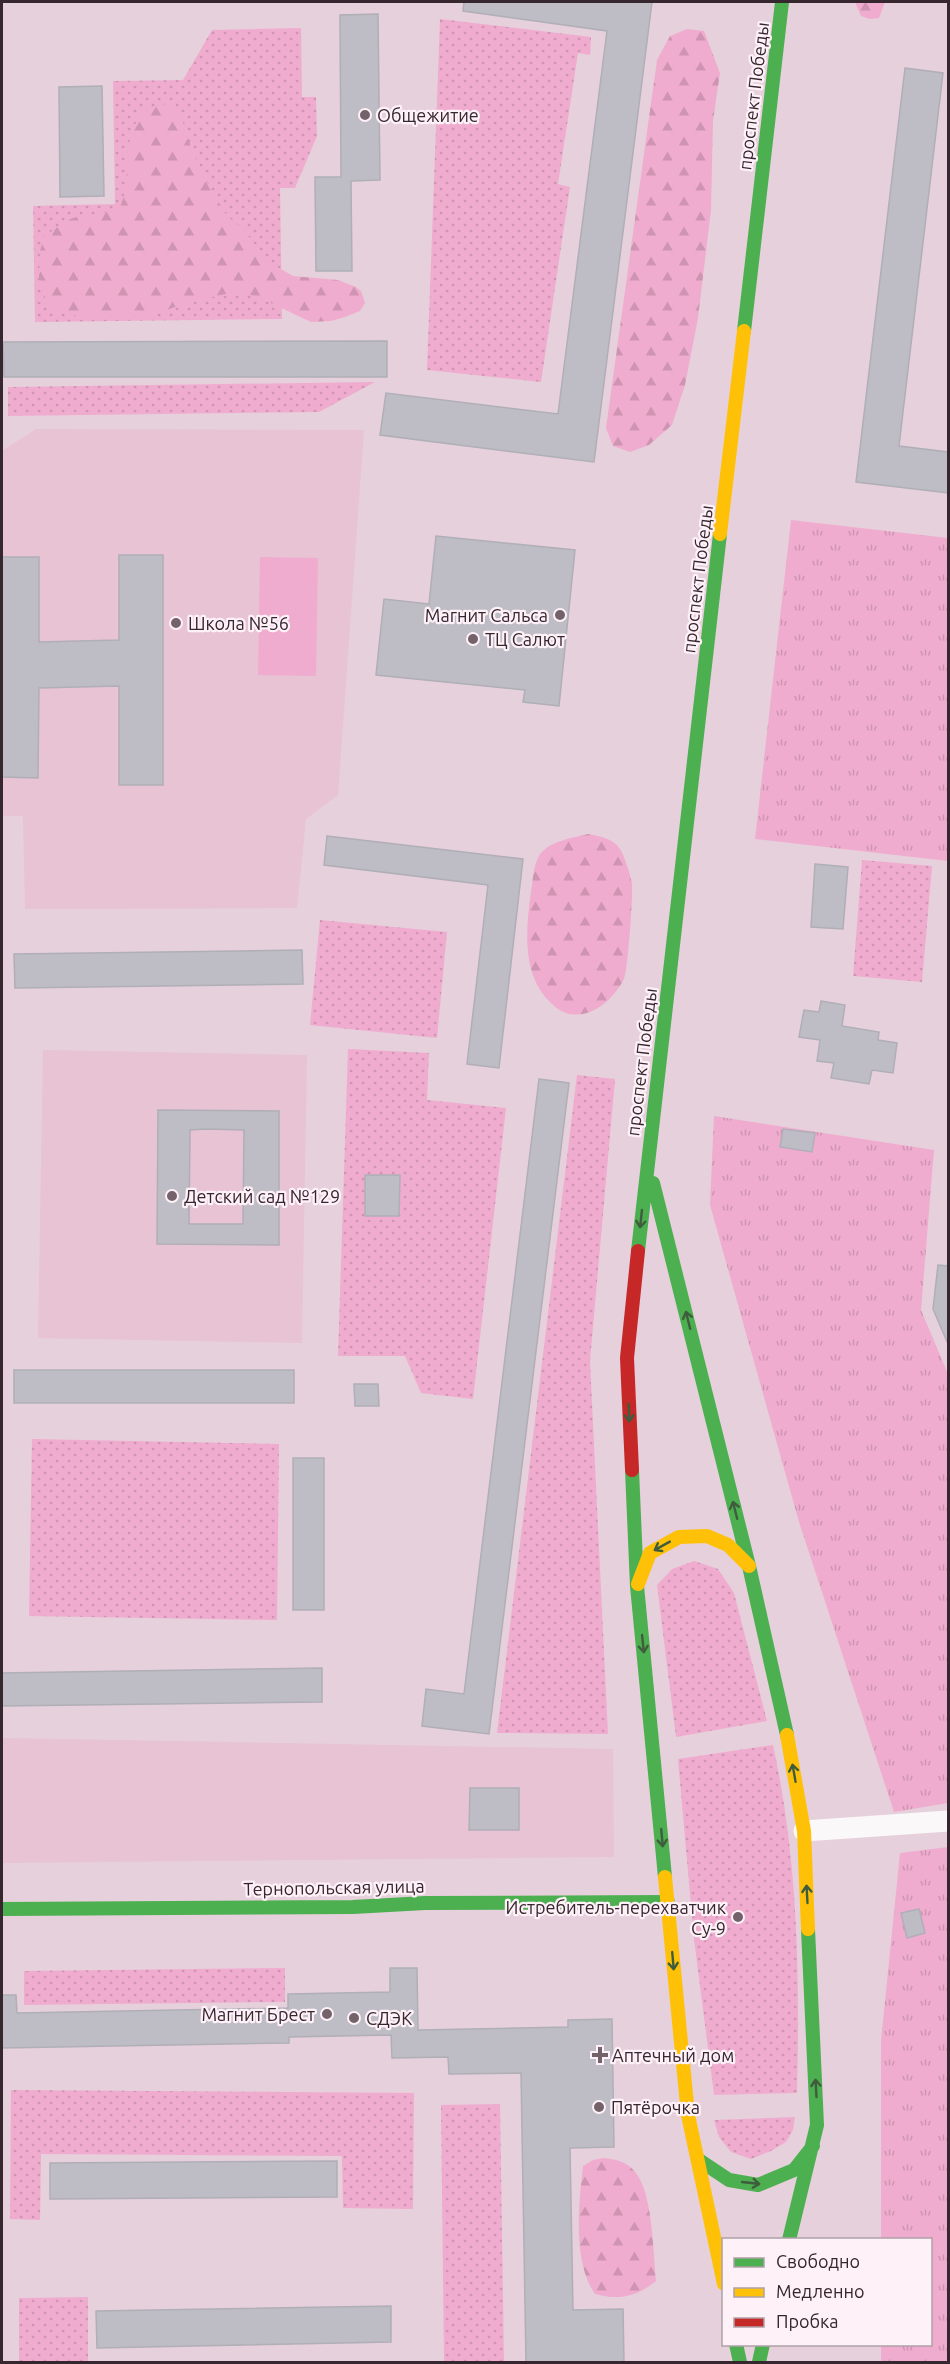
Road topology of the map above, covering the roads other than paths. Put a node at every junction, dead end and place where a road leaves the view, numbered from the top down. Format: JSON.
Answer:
{"nodes":[{"id":1,"x":782,"y":2,"type":"edge"},
{"id":2,"x":648,"y":1161,"type":"junction"},
{"id":3,"x":749,"y":1566,"type":"junction"},
{"id":4,"x":637,"y":1586,"type":"junction"},
{"id":5,"x":948,"y":1821,"type":"edge"},
{"id":6,"x":804,"y":1831,"type":"junction"},
{"id":7,"x":668,"y":1902,"type":"junction"},
{"id":8,"x":2,"y":1909,"type":"edge"},
{"id":9,"x":813,"y":2146,"type":"junction"},
{"id":10,"x":699,"y":2160,"type":"junction"},
{"id":11,"x":790,"y":2238,"type":"edge"},
{"id":12,"x":722,"y":2279,"type":"edge"},
{"id":13,"x":736,"y":2346,"type":"edge"},
{"id":14,"x":763,"y":2346,"type":"edge"},
{"id":15,"x":740,"y":2362,"type":"edge"},
{"id":16,"x":759,"y":2362,"type":"edge"}],
"edges":[{"from":1,"to":2,"type":"main road","name":"проспект Победы"},
{"from":3,"to":2,"type":"main road","name":"проспект Победы","one_way":true},
{"from":2,"to":4,"type":"main road","name":"проспект Победы","one_way":true},
{"from":3,"to":4,"type":"main road","one_way":true},
{"from":6,"to":3,"type":"main road","name":"проспект Победы","one_way":true},
{"from":4,"to":7,"type":"main road","name":"проспект Победы","one_way":true},
{"from":5,"to":6,"type":"street"},
{"from":9,"to":6,"type":"main road","name":"проспект Победы","one_way":true},
{"from":7,"to":8,"type":"main road","name":"Тернопольская улица"},
{"from":7,"to":10,"type":"main road","name":"проспект Победы","one_way":true},
{"from":10,"to":9,"type":"main road","one_way":true},
{"from":9,"to":11,"type":"main road"},
{"from":10,"to":12,"type":"main road"},
{"from":13,"to":15,"type":"main road"},
{"from":14,"to":16,"type":"main road"}]}
